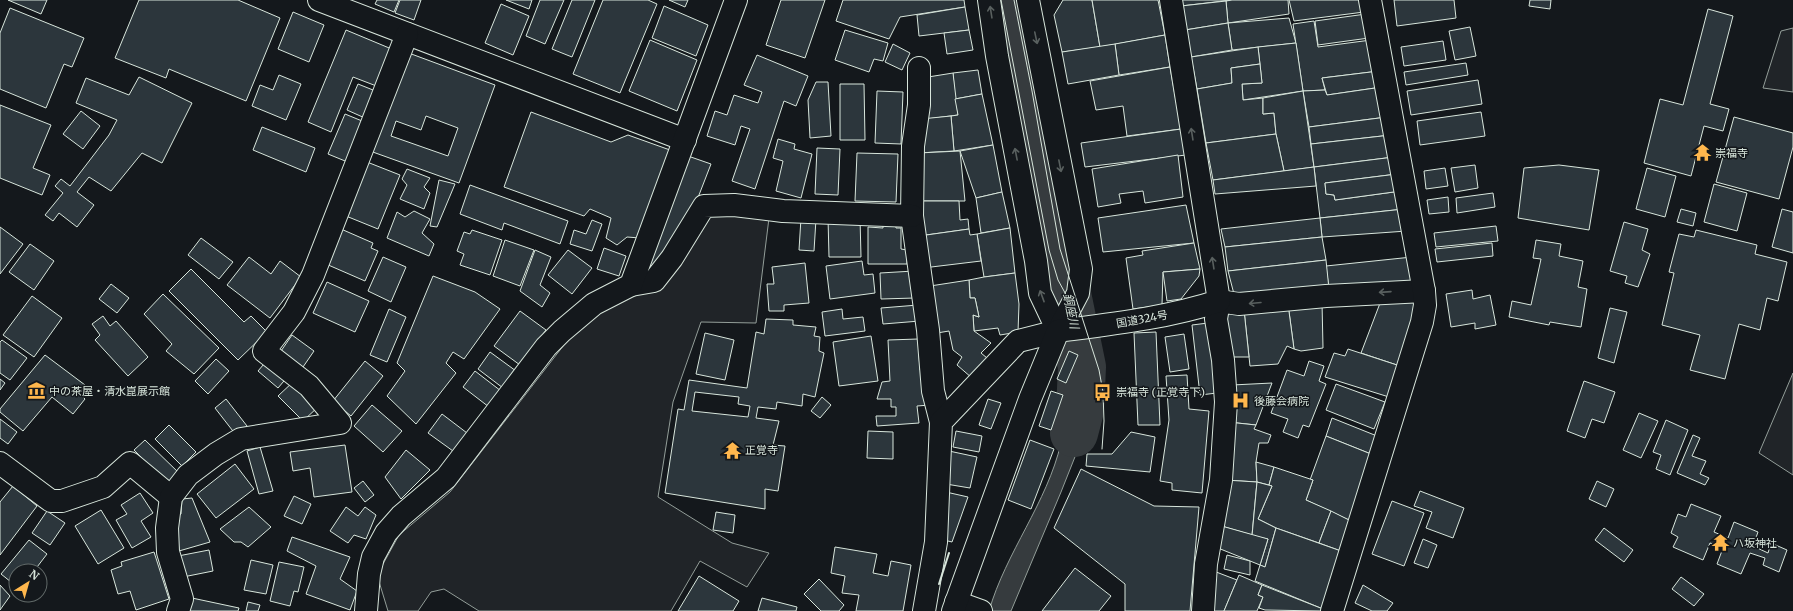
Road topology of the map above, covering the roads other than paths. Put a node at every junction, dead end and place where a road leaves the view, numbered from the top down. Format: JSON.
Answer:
{"nodes":[{"id":1,"x":319,"y":0,"type":"edge"},
{"id":2,"x":736,"y":0,"type":"edge"},
{"id":3,"x":989,"y":0,"type":"edge"},
{"id":4,"x":1028,"y":0,"type":"edge"},
{"id":5,"x":1171,"y":0,"type":"edge"},
{"id":6,"x":1370,"y":0,"type":"edge"},
{"id":7,"x":407,"y":34,"type":"junction"},
{"id":8,"x":920,"y":68,"type":"dead end"},
{"id":9,"x":685,"y":140,"type":"junction"},
{"id":10,"x":912,"y":216,"type":"junction"},
{"id":11,"x":630,"y":285,"type":"junction"},
{"id":12,"x":1424,"y":291,"type":"junction"},
{"id":13,"x":1219,"y":301,"type":"junction"},
{"id":14,"x":1058,"y":331,"type":"junction"},
{"id":15,"x":941,"y":422,"type":"junction"},
{"id":16,"x":0,"y":463,"type":"edge"},
{"id":17,"x":171,"y":497,"type":"junction"},
{"id":18,"x":955,"y":606,"type":"edge"},
{"id":19,"x":980,"y":610,"type":"edge"},
{"id":20,"x":178,"y":611,"type":"edge"},
{"id":21,"x":366,"y":611,"type":"edge"},
{"id":22,"x":924,"y":611,"type":"edge"},
{"id":23,"x":1203,"y":611,"type":"edge"},
{"id":24,"x":1332,"y":611,"type":"edge"}],
"edges":[{"from":1,"to":7,"type":"main road"},
{"from":2,"to":9,"type":"main road"},
{"from":14,"to":3,"type":"main road","one_way":true},
{"from":4,"to":14,"type":"main road","one_way":true},
{"from":13,"to":5,"type":"main road","one_way":true},
{"from":6,"to":12,"type":"main road"},
{"from":7,"to":9,"type":"main road"},
{"from":7,"to":17,"type":"main road"},
{"from":8,"to":10,"type":"main road"},
{"from":9,"to":11,"type":"main road"},
{"from":10,"to":11,"type":"main road"},
{"from":10,"to":15,"type":"main road"},
{"from":11,"to":21,"type":"main road"},
{"from":12,"to":13,"type":"main road","one_way":true},
{"from":12,"to":24,"type":"main road"},
{"from":13,"to":14,"type":"main road","name":"国道324号"},
{"from":13,"to":23,"type":"main road"},
{"from":14,"to":15,"type":"main road","name":"国道324号"},
{"from":14,"to":18,"type":"main road"},
{"from":15,"to":22,"type":"main road"},
{"from":16,"to":17,"type":"main road"},
{"from":17,"to":20,"type":"main road"},
{"from":18,"to":19,"type":"main road"}]}
